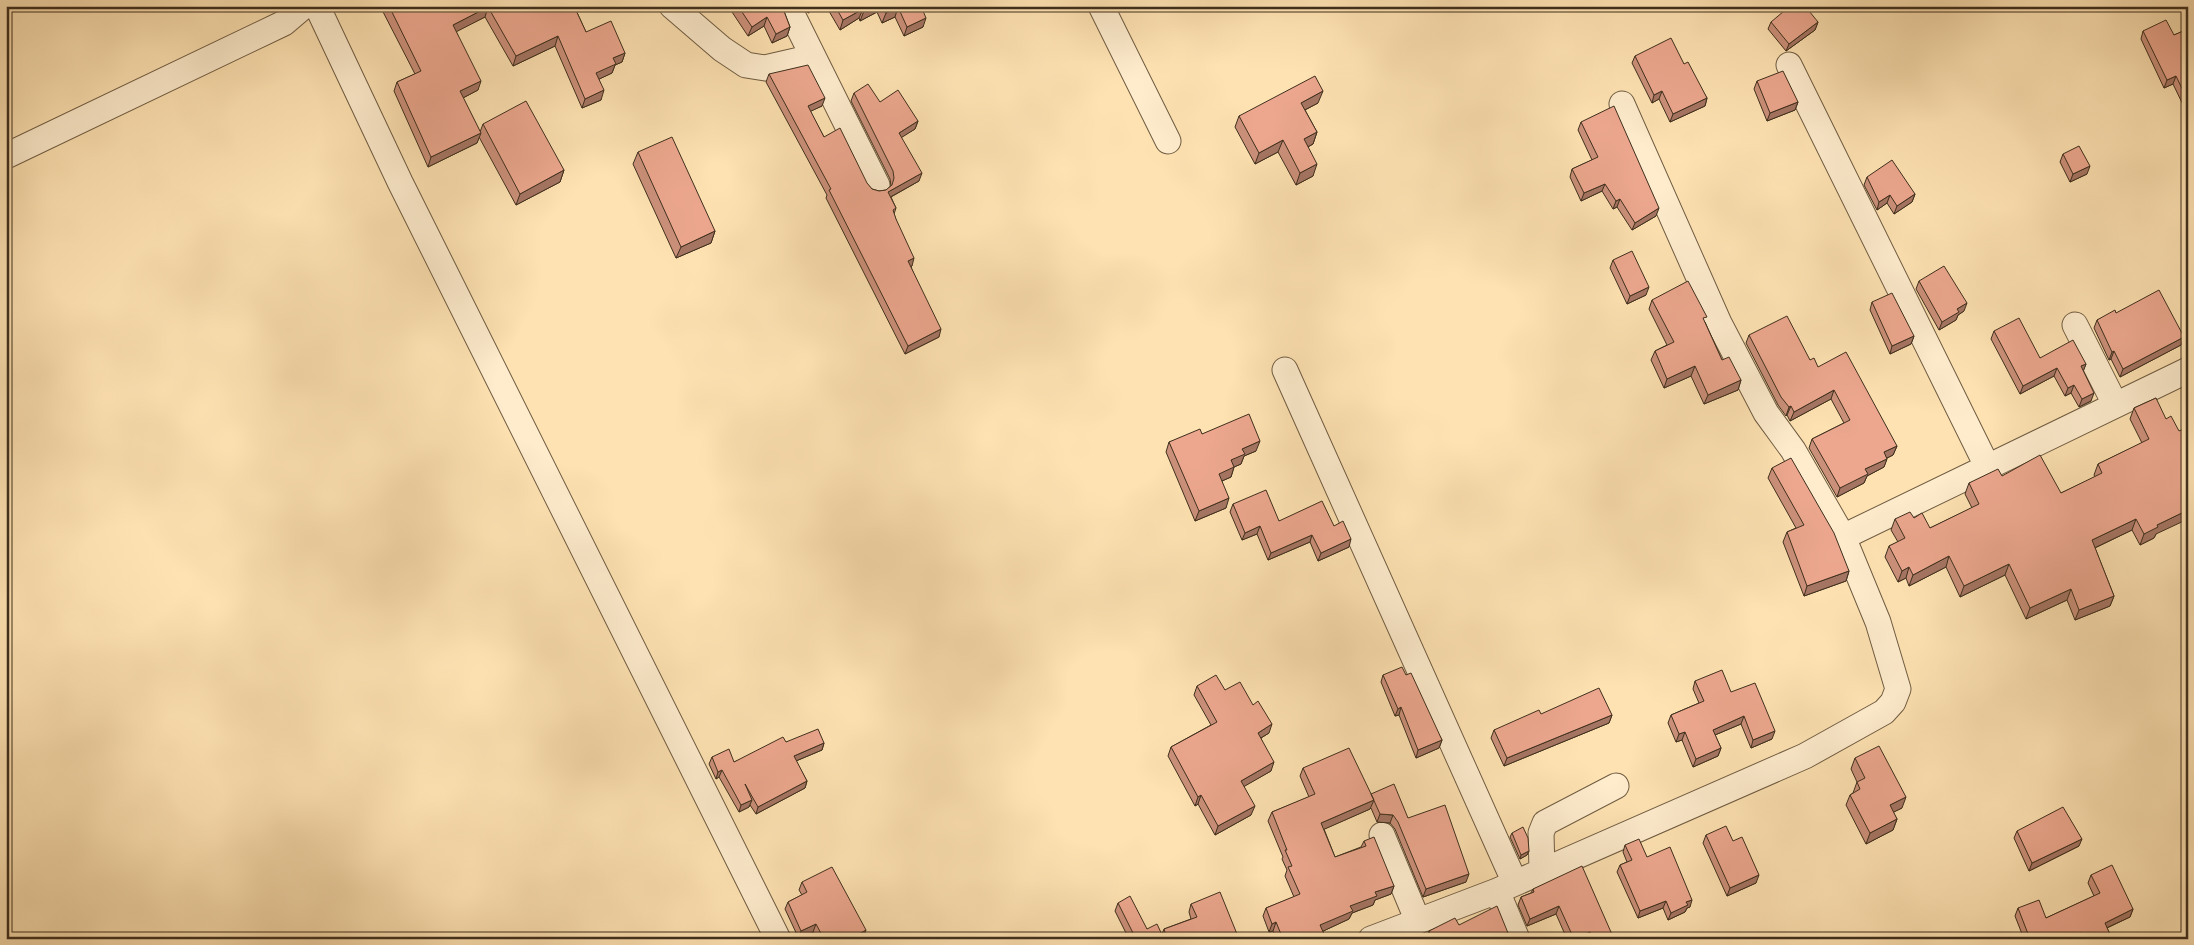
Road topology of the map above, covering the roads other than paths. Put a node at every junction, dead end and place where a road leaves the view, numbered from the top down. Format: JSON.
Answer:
{"nodes":[{"id":1,"x":304,"y":6,"type":"edge"},
{"id":2,"x":317,"y":6,"type":"edge"},
{"id":3,"x":672,"y":6,"type":"edge"},
{"id":4,"x":788,"y":6,"type":"edge"},
{"id":5,"x":1101,"y":6,"type":"edge"},
{"id":6,"x":813,"y":57,"type":"junction"},
{"id":7,"x":1789,"y":64,"type":"dead end"},
{"id":8,"x":1622,"y":104,"type":"dead end"},
{"id":9,"x":1168,"y":140,"type":"dead end"},
{"id":10,"x":6,"y":156,"type":"edge"},
{"id":11,"x":877,"y":185,"type":"dead end"},
{"id":12,"x":2075,"y":325,"type":"dead end"},
{"id":13,"x":1285,"y":370,"type":"dead end"},
{"id":14,"x":2188,"y":370,"type":"edge"},
{"id":15,"x":2115,"y":404,"type":"junction"},
{"id":16,"x":1987,"y":466,"type":"junction"},
{"id":17,"x":1843,"y":537,"type":"junction"},
{"id":18,"x":1616,"y":786,"type":"dead end"},
{"id":19,"x":1382,"y":835,"type":"dead end"},
{"id":20,"x":1542,"y":871,"type":"junction"},
{"id":21,"x":1506,"y":887,"type":"junction"},
{"id":22,"x":1417,"y":920,"type":"junction"},
{"id":23,"x":778,"y":939,"type":"edge"},
{"id":24,"x":1371,"y":939,"type":"edge"},
{"id":25,"x":1516,"y":939,"type":"edge"}],
"edges":[{"from":1,"to":10,"type":"street"},
{"from":2,"to":23,"type":"street"},
{"from":3,"to":6,"type":"street"},
{"from":4,"to":6,"type":"street"},
{"from":5,"to":9,"type":"street"},
{"from":6,"to":11,"type":"street"},
{"from":7,"to":16,"type":"street"},
{"from":8,"to":17,"type":"street"},
{"from":12,"to":15,"type":"street"},
{"from":13,"to":21,"type":"street"},
{"from":14,"to":15,"type":"street"},
{"from":15,"to":16,"type":"street"},
{"from":16,"to":17,"type":"street"},
{"from":17,"to":20,"type":"street"},
{"from":18,"to":20,"type":"street"},
{"from":19,"to":22,"type":"street"},
{"from":20,"to":21,"type":"street"},
{"from":21,"to":22,"type":"street"},
{"from":21,"to":25,"type":"street"},
{"from":22,"to":24,"type":"street"}]}
